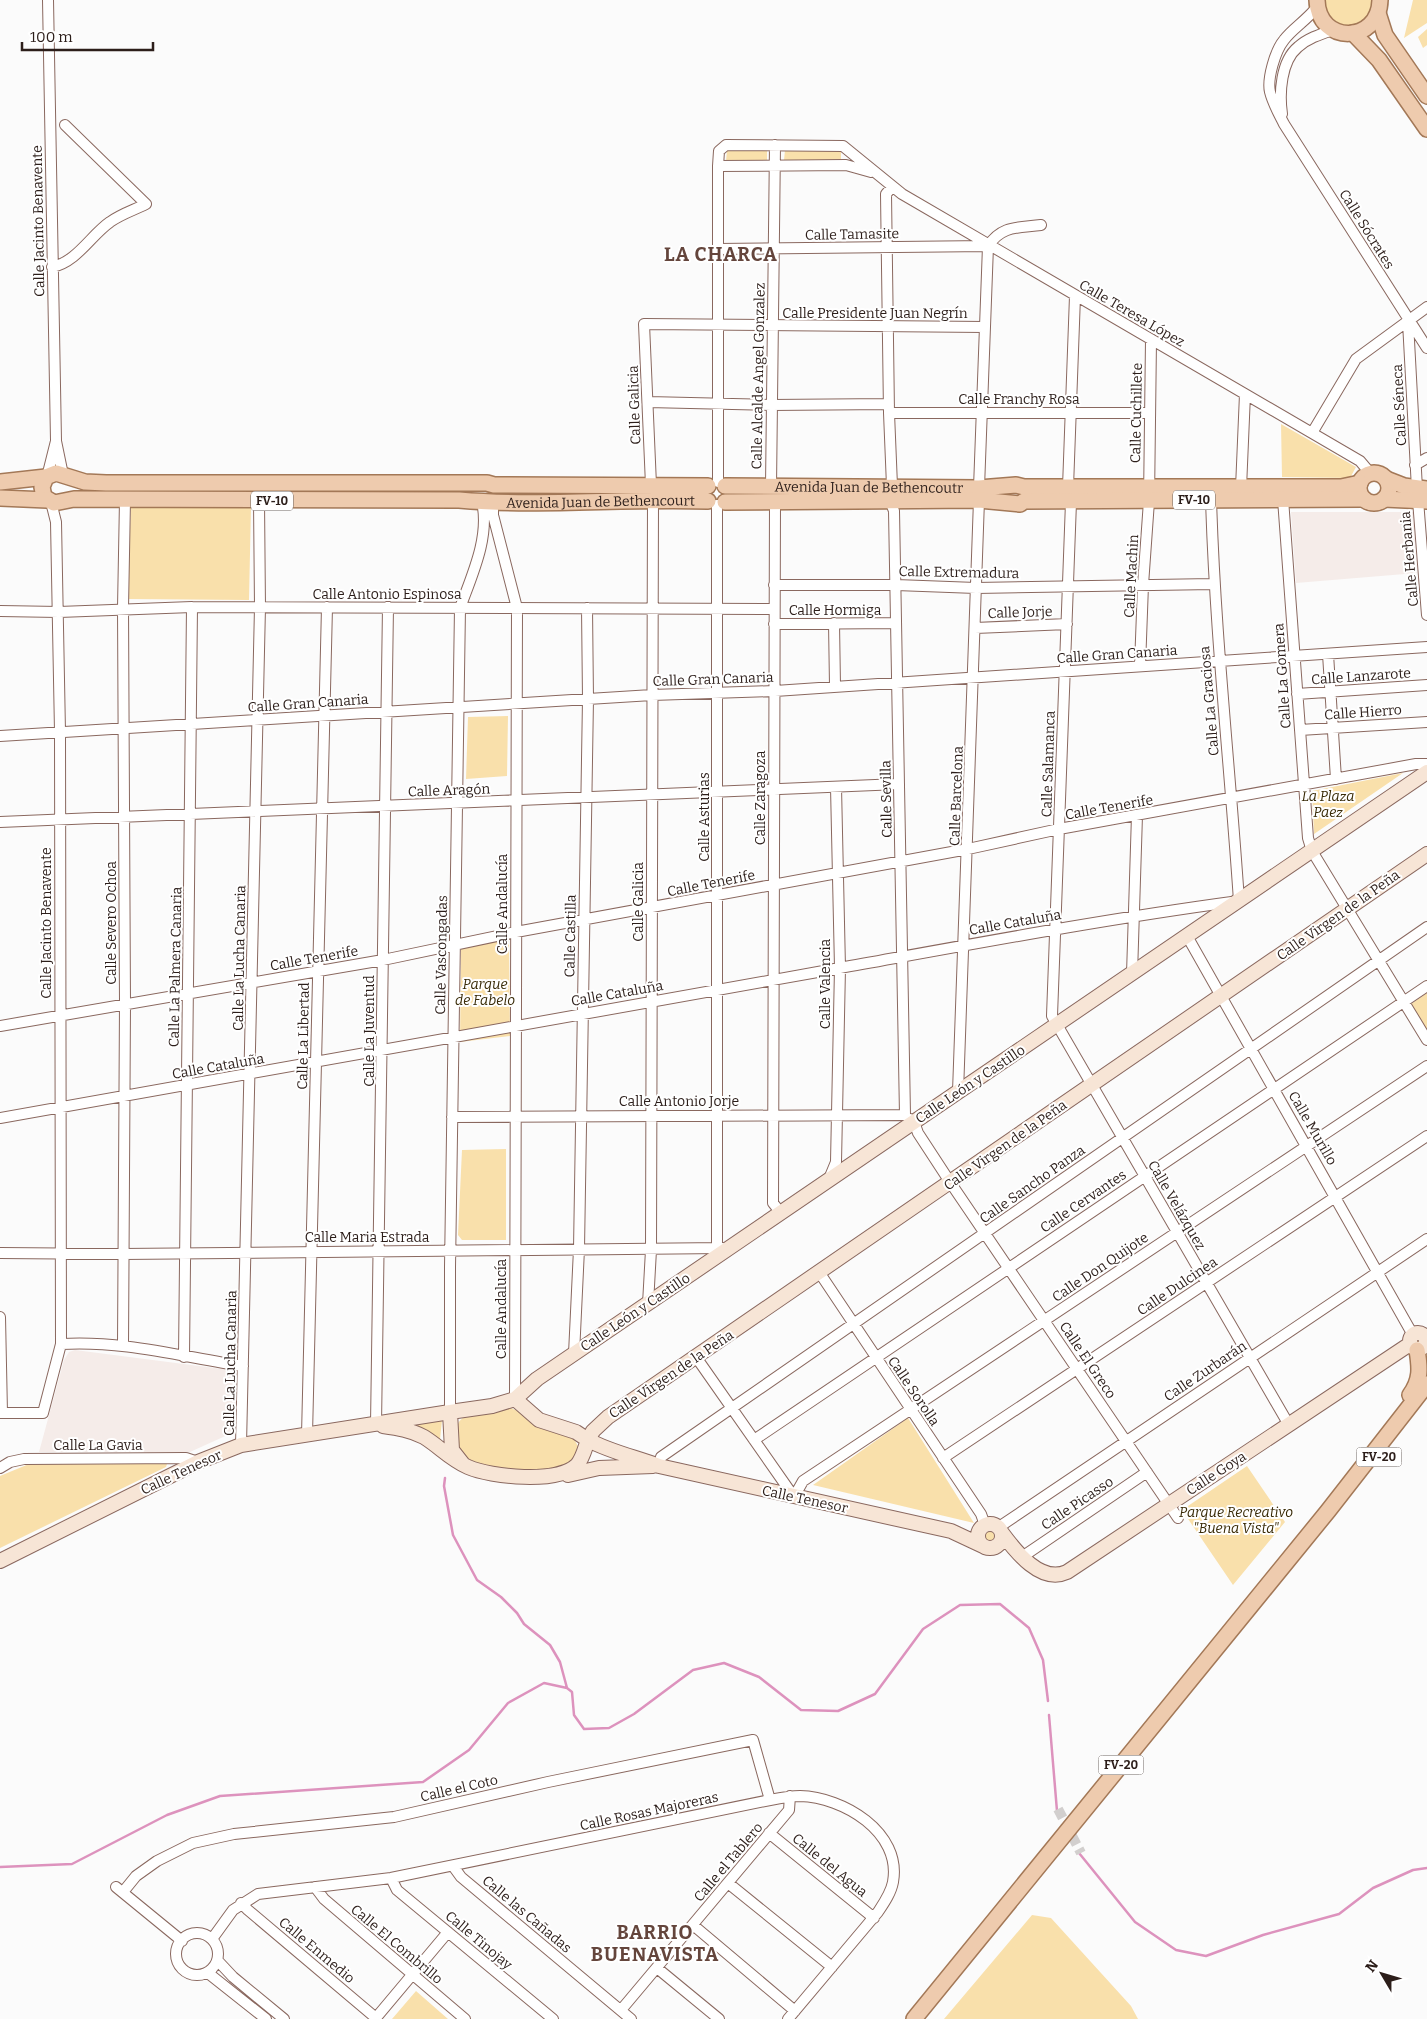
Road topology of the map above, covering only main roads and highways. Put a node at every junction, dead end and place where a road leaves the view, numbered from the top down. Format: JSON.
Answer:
{"nodes":[{"id":1,"x":1317,"y":4,"type":"edge"},
{"id":2,"x":1380,"y":5,"type":"edge"},
{"id":3,"x":1352,"y":33,"type":"junction"},
{"id":4,"x":1427,"y":96,"type":"edge"},
{"id":5,"x":1427,"y":129,"type":"edge"},
{"id":6,"x":64,"y":475,"type":"junction"},
{"id":7,"x":47,"y":477,"type":"junction"},
{"id":8,"x":1365,"y":478,"type":"junction"},
{"id":9,"x":1386,"y":479,"type":"junction"},
{"id":10,"x":0,"y":482,"type":"edge"},
{"id":11,"x":488,"y":484,"type":"junction"},
{"id":12,"x":652,"y":492,"type":"junction"},
{"id":13,"x":717,"y":494,"type":"joint"},
{"id":14,"x":773,"y":494,"type":"junction"},
{"id":15,"x":979,"y":494,"type":"junction"},
{"id":16,"x":1018,"y":494,"type":"junction"},
{"id":17,"x":1149,"y":494,"type":"junction"},
{"id":18,"x":1422,"y":495,"type":"edge"},
{"id":19,"x":0,"y":498,"type":"edge"},
{"id":20,"x":1364,"y":499,"type":"junction"},
{"id":21,"x":1384,"y":499,"type":"junction"},
{"id":22,"x":53,"y":501,"type":"junction"},
{"id":23,"x":488,"y":502,"type":"junction"},
{"id":24,"x":1422,"y":1347,"type":"edge"},
{"id":25,"x":1427,"y":1384,"type":"edge"},
{"id":26,"x":1427,"y":1393,"type":"edge"},
{"id":27,"x":1427,"y":1400,"type":"edge"},
{"id":28,"x":1385,"y":1443,"type":"junction"},
{"id":29,"x":914,"y":2019,"type":"edge"}],
"edges":[{"from":1,"to":3,"type":"main road"},
{"from":2,"to":3,"type":"main road"},
{"from":2,"to":4,"type":"main road"},
{"from":3,"to":5,"type":"main road"},
{"from":6,"to":7,"type":"main road","number":"FV-10"},
{"from":6,"to":11,"type":"main road","name":"Avenida Juan de Bethencourt","number":"FV-10"},
{"from":6,"to":22,"type":"main road"},
{"from":7,"to":10,"type":"main road","number":"FV-10"},
{"from":7,"to":22,"type":"main road"},
{"from":8,"to":9,"type":"main road","number":"FV-10"},
{"from":8,"to":17,"type":"main road","number":"FV-10"},
{"from":8,"to":20,"type":"main road"},
{"from":9,"to":18,"type":"main road","number":"FV-10"},
{"from":9,"to":21,"type":"main road"},
{"from":11,"to":12,"type":"main road","name":"Avenida Juan de Bethencourt","number":"FV-10"},
{"from":11,"to":23,"type":"main road"},
{"from":12,"to":13,"type":"main road","name":"Avenida Juan de Bethencourt","number":"FV-10"},
{"from":12,"to":23,"type":"main road","name":"Avenida Juan de Bethencourt","number":"FV-10"},
{"from":13,"to":14,"type":"main road","name":"Avenida Juan de Bethencoutr","number":"FV-10"},
{"from":14,"to":15,"type":"main road","name":"Avenida Juan de Bethencoutr","number":"FV-10"},
{"from":14,"to":15,"type":"main road","name":"Avenida Juan de Bethencoutr","number":"FV-10"},
{"from":15,"to":16,"type":"main road","name":"Avenida Juan de Bethencoutr","number":"FV-10"},
{"from":16,"to":17,"type":"main road","number":"FV-10"},
{"from":16,"to":17,"type":"main road","number":"FV-10"},
{"from":17,"to":20,"type":"main road","number":"FV-10"},
{"from":18,"to":21,"type":"main road","number":"FV-10"},
{"from":19,"to":22,"type":"main road","name":"Avenida Juan de Bethencourt","number":"FV-10"},
{"from":20,"to":21,"type":"main road","number":"FV-10"},
{"from":22,"to":23,"type":"main road","name":"Avenida Juan de Bethencourt","number":"FV-10"},
{"from":24,"to":28,"type":"main road"},
{"from":25,"to":28,"type":"main road","number":"FV-20"},
{"from":26,"to":28,"type":"main road"},
{"from":27,"to":28,"type":"main road","number":"FV-20"},
{"from":28,"to":29,"type":"main road","number":"FV-20"}]}
